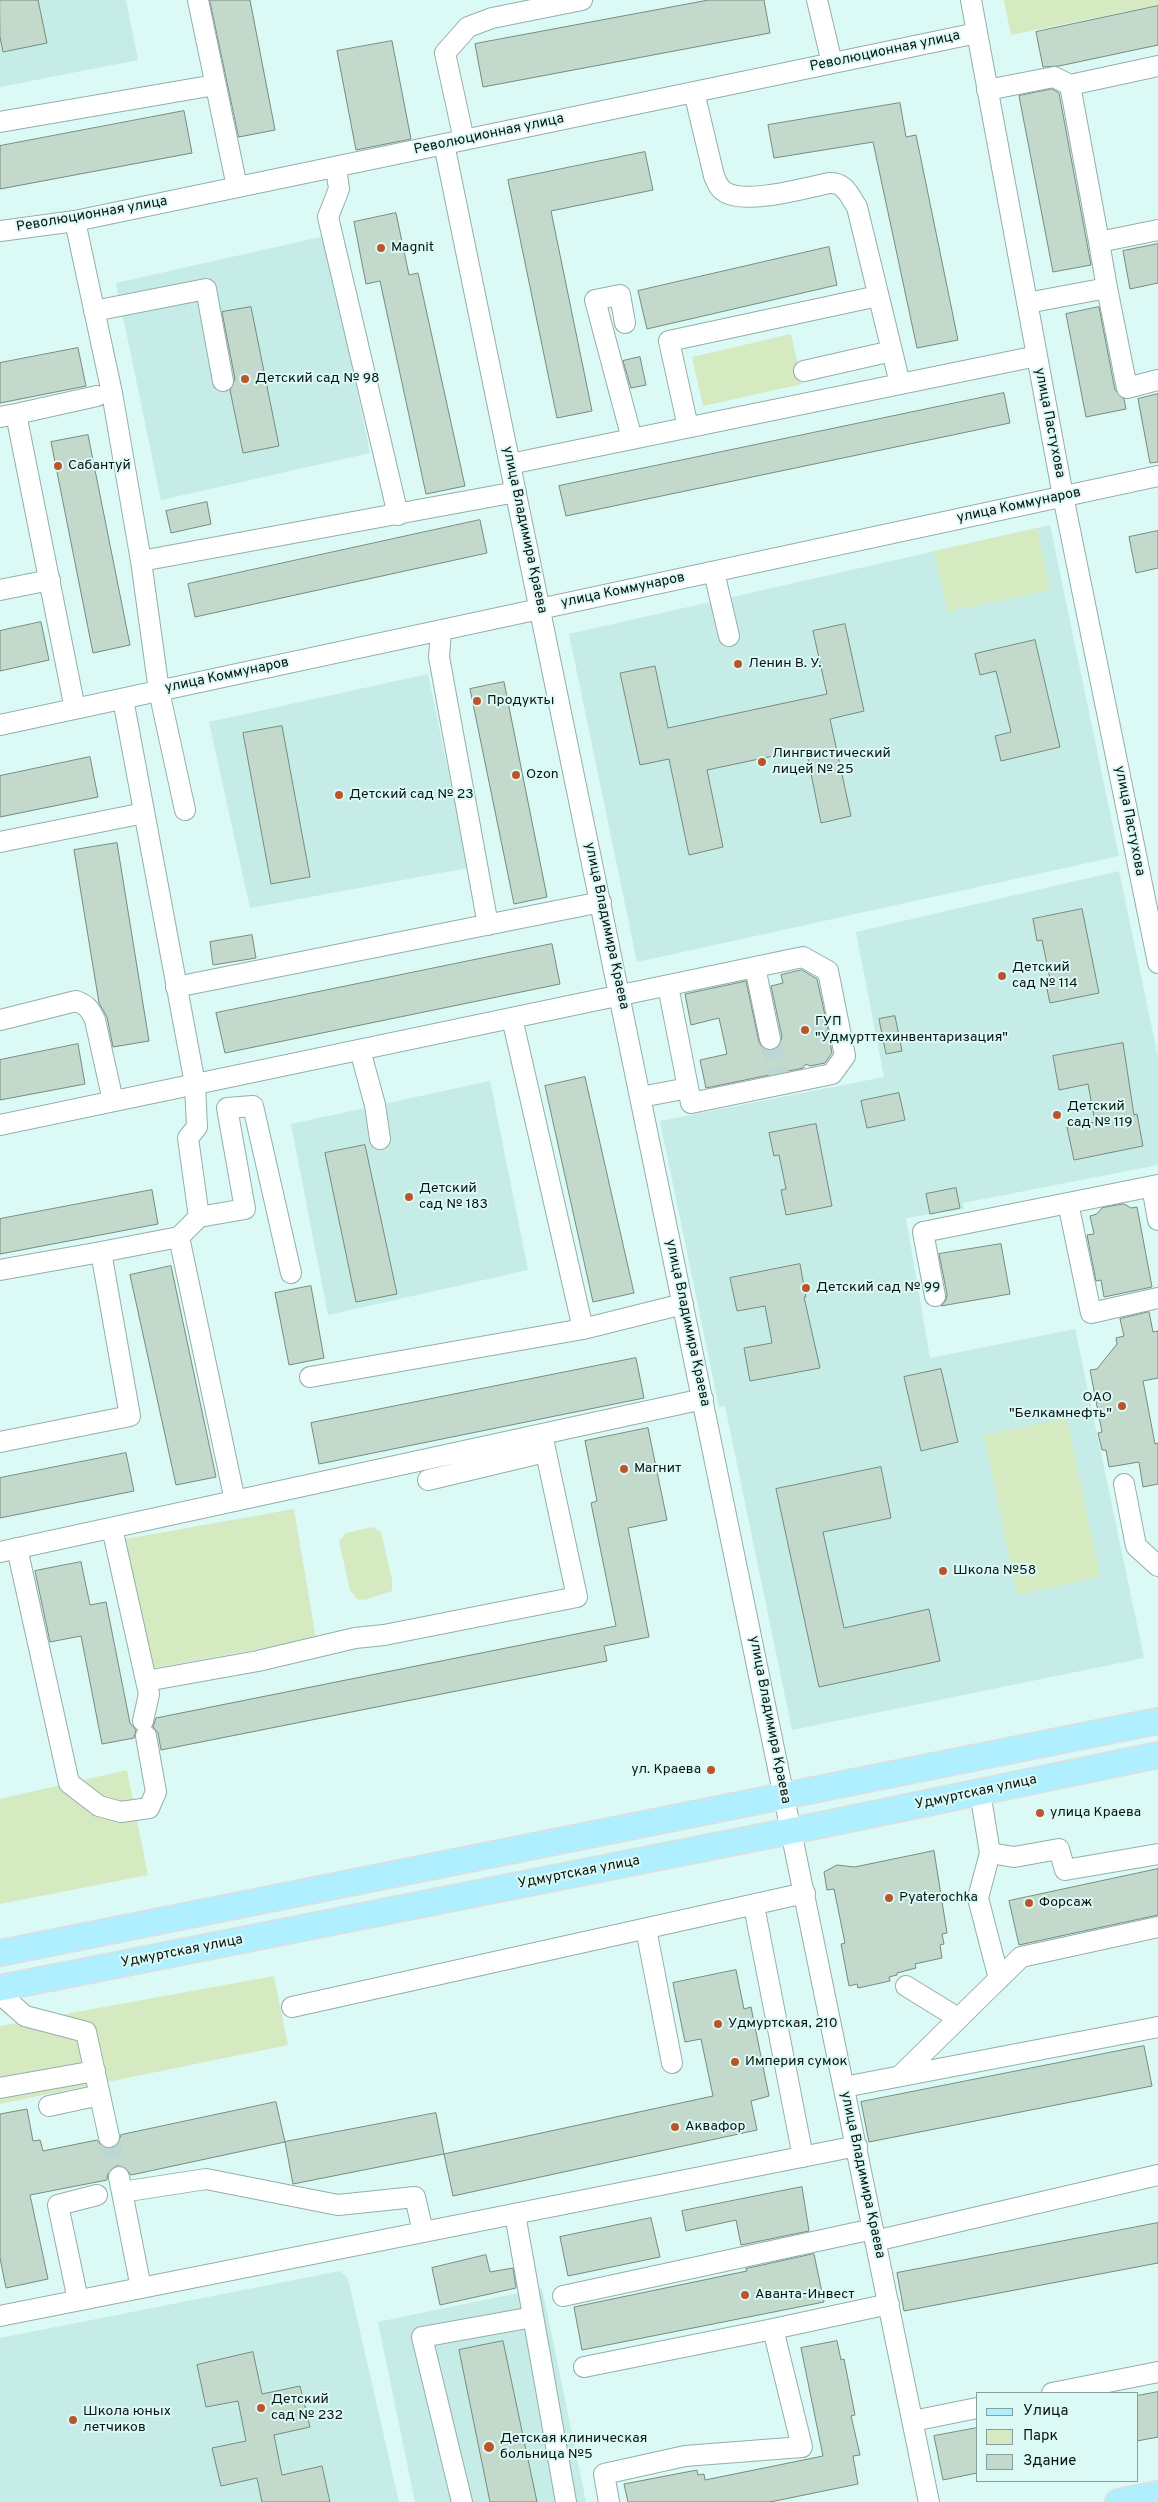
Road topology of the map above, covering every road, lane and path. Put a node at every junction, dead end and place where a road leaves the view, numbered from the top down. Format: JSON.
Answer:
{"nodes":[{"id":1,"x":198,"y":0,"type":"edge"},
{"id":2,"x":582,"y":0,"type":"edge"},
{"id":3,"x":817,"y":0,"type":"edge"},
{"id":4,"x":970,"y":0,"type":"edge"},
{"id":5,"x":977,"y":33,"type":"junction"},
{"id":6,"x":832,"y":64,"type":"junction"},
{"id":7,"x":1158,"y":66,"type":"edge"},
{"id":8,"x":215,"y":85,"type":"junction"},
{"id":9,"x":1070,"y":85,"type":"junction"},
{"id":10,"x":987,"y":90,"type":"junction"},
{"id":11,"x":694,"y":92,"type":"junction"},
{"id":12,"x":0,"y":122,"type":"edge"},
{"id":13,"x":464,"y":140,"type":"junction"},
{"id":14,"x":444,"y":144,"type":"junction"},
{"id":15,"x":336,"y":167,"type":"junction"},
{"id":16,"x":236,"y":188,"type":"junction"},
{"id":17,"x":75,"y":221,"type":"junction"},
{"id":18,"x":1158,"y":230,"type":"edge"},
{"id":19,"x":0,"y":231,"type":"edge"},
{"id":20,"x":1099,"y":242,"type":"junction"},
{"id":21,"x":1107,"y":288,"type":"junction"},
{"id":22,"x":878,"y":296,"type":"junction"},
{"id":23,"x":1027,"y":303,"type":"junction"},
{"id":24,"x":94,"y":311,"type":"junction"},
{"id":25,"x":625,"y":324,"type":"dead end"},
{"id":26,"x":892,"y":351,"type":"junction"},
{"id":27,"x":1037,"y":356,"type":"junction"},
{"id":28,"x":804,"y":371,"type":"dead end"},
{"id":29,"x":1158,"y":380,"type":"edge"},
{"id":30,"x":223,"y":381,"type":"dead end"},
{"id":31,"x":900,"y":384,"type":"junction"},
{"id":32,"x":97,"y":396,"type":"dead end"},
{"id":33,"x":8,"y":416,"type":"edge"},
{"id":34,"x":688,"y":427,"type":"junction"},
{"id":35,"x":632,"y":439,"type":"junction"},
{"id":36,"x":510,"y":464,"type":"junction"},
{"id":37,"x":1158,"y":476,"type":"edge"},
{"id":38,"x":516,"y":492,"type":"junction"},
{"id":39,"x":1063,"y":496,"type":"junction"},
{"id":40,"x":398,"y":515,"type":"junction"},
{"id":41,"x":141,"y":561,"type":"junction"},
{"id":42,"x":714,"y":572,"type":"junction"},
{"id":43,"x":50,"y":580,"type":"junction"},
{"id":44,"x":0,"y":590,"type":"edge"},
{"id":45,"x":541,"y":609,"type":"junction"},
{"id":46,"x":441,"y":630,"type":"junction"},
{"id":47,"x":729,"y":636,"type":"dead end"},
{"id":48,"x":159,"y":691,"type":"junction"},
{"id":49,"x":123,"y":699,"type":"junction"},
{"id":50,"x":75,"y":709,"type":"junction"},
{"id":51,"x":0,"y":725,"type":"edge"},
{"id":52,"x":185,"y":810,"type":"dead end"},
{"id":53,"x":144,"y":813,"type":"junction"},
{"id":54,"x":0,"y":842,"type":"edge"},
{"id":55,"x":601,"y":902,"type":"junction"},
{"id":56,"x":488,"y":925,"type":"junction"},
{"id":57,"x":1158,"y":963,"type":"edge"},
{"id":58,"x":756,"y":967,"type":"junction"},
{"id":59,"x":668,"y":986,"type":"junction"},
{"id":60,"x":176,"y":987,"type":"junction"},
{"id":61,"x":620,"y":996,"type":"junction"},
{"id":62,"x":512,"y":1018,"type":"junction"},
{"id":63,"x":0,"y":1020,"type":"edge"},
{"id":64,"x":770,"y":1039,"type":"tunnel mouth"},
{"id":65,"x":360,"y":1050,"type":"junction"},
{"id":66,"x":195,"y":1084,"type":"junction"},
{"id":67,"x":688,"y":1088,"type":"junction"},
{"id":68,"x":641,"y":1097,"type":"junction"},
{"id":69,"x":113,"y":1101,"type":"junction"},
{"id":70,"x":0,"y":1125,"type":"edge"},
{"id":71,"x":380,"y":1139,"type":"dead end"},
{"id":72,"x":1155,"y":1185,"type":"edge"},
{"id":73,"x":1068,"y":1203,"type":"junction"},
{"id":74,"x":245,"y":1209,"type":"junction"},
{"id":75,"x":277,"y":1212,"type":"junction"},
{"id":76,"x":199,"y":1217,"type":"junction"},
{"id":77,"x":1158,"y":1220,"type":"edge"},
{"id":78,"x":179,"y":1237,"type":"junction"},
{"id":79,"x":101,"y":1252,"type":"junction"},
{"id":80,"x":0,"y":1270,"type":"edge"},
{"id":81,"x":291,"y":1273,"type":"dead end"},
{"id":82,"x":934,"y":1296,"type":"dead end"},
{"id":83,"x":1158,"y":1298,"type":"edge"},
{"id":84,"x":683,"y":1304,"type":"junction"},
{"id":85,"x":583,"y":1329,"type":"junction"},
{"id":86,"x":310,"y":1377,"type":"dead end"},
{"id":87,"x":704,"y":1399,"type":"junction"},
{"id":88,"x":0,"y":1442,"type":"edge"},
{"id":89,"x":544,"y":1443,"type":"junction"},
{"id":90,"x":428,"y":1480,"type":"dead end"},
{"id":91,"x":1124,"y":1484,"type":"dead end"},
{"id":92,"x":236,"y":1501,"type":"junction"},
{"id":93,"x":112,"y":1528,"type":"junction"},
{"id":94,"x":8,"y":1550,"type":"edge"},
{"id":95,"x":1158,"y":1566,"type":"edge"},
{"id":96,"x":146,"y":1681,"type":"junction"},
{"id":97,"x":1158,"y":1721,"type":"edge"},
{"id":98,"x":1158,"y":1755,"type":"edge"},
{"id":99,"x":980,"y":1792,"type":"junction"},
{"id":100,"x":785,"y":1797,"type":"junction"},
{"id":101,"x":792,"y":1831,"type":"junction"},
{"id":102,"x":990,"y":1853,"type":"junction"},
{"id":103,"x":1158,"y":1854,"type":"edge"},
{"id":104,"x":804,"y":1893,"type":"junction"},
{"id":105,"x":754,"y":1906,"type":"junction"},
{"id":106,"x":1158,"y":1927,"type":"edge"},
{"id":107,"x":646,"y":1929,"type":"junction"},
{"id":108,"x":0,"y":1953,"type":"edge"},
{"id":109,"x":999,"y":1979,"type":"junction"},
{"id":110,"x":906,"y":1986,"type":"dead end"},
{"id":111,"x":0,"y":1988,"type":"edge"},
{"id":112,"x":0,"y":1994,"type":"edge"},
{"id":113,"x":292,"y":2007,"type":"dead end"},
{"id":114,"x":958,"y":2018,"type":"junction"},
{"id":115,"x":1158,"y":2028,"type":"edge"},
{"id":116,"x":672,"y":2063,"type":"dead end"},
{"id":117,"x":95,"y":2071,"type":"junction"},
{"id":118,"x":900,"y":2075,"type":"junction"},
{"id":119,"x":844,"y":2087,"type":"junction"},
{"id":120,"x":0,"y":2088,"type":"edge"},
{"id":121,"x":100,"y":2095,"type":"junction"},
{"id":122,"x":49,"y":2106,"type":"dead end"},
{"id":123,"x":109,"y":2137,"type":"tunnel mouth"},
{"id":124,"x":856,"y":2146,"type":"junction"},
{"id":125,"x":802,"y":2157,"type":"junction"},
{"id":126,"x":1158,"y":2175,"type":"edge"},
{"id":127,"x":97,"y":2195,"type":"dead end"},
{"id":128,"x":515,"y":2214,"type":"junction"},
{"id":129,"x":423,"y":2232,"type":"junction"},
{"id":130,"x":874,"y":2235,"type":"junction"},
{"id":131,"x":141,"y":2288,"type":"junction"},
{"id":132,"x":563,"y":2296,"type":"dead end"},
{"id":133,"x":78,"y":2300,"type":"junction"},
{"id":134,"x":889,"y":2304,"type":"junction"},
{"id":135,"x":0,"y":2316,"type":"edge"},
{"id":136,"x":533,"y":2317,"type":"junction"},
{"id":137,"x":773,"y":2328,"type":"junction"},
{"id":138,"x":584,"y":2367,"type":"dead end"},
{"id":139,"x":1158,"y":2372,"type":"edge"},
{"id":140,"x":1057,"y":2392,"type":"edge"},
{"id":141,"x":976,"y":2408,"type":"edge"},
{"id":142,"x":913,"y":2421,"type":"junction"},
{"id":143,"x":1150,"y":2498,"type":"edge"},
{"id":144,"x":462,"y":2502,"type":"edge"},
{"id":145,"x":566,"y":2502,"type":"edge"},
{"id":146,"x":609,"y":2502,"type":"edge"},
{"id":147,"x":929,"y":2502,"type":"edge"},
{"id":148,"x":1118,"y":2502,"type":"edge"}],
"edges":[{"from":1,"to":8,"type":"street"},
{"from":2,"to":13,"type":"street"},
{"from":3,"to":6,"type":"street"},
{"from":4,"to":5,"type":"street","name":"улица Пастухова"},
{"from":5,"to":6,"type":"street","name":"Революционная улица"},
{"from":5,"to":10,"type":"street","name":"улица Пастухова"},
{"from":6,"to":11,"type":"street","name":"Революционная улица"},
{"from":7,"to":9,"type":"street"},
{"from":8,"to":12,"type":"street"},
{"from":8,"to":16,"type":"street"},
{"from":9,"to":10,"type":"street"},
{"from":9,"to":20,"type":"street"},
{"from":10,"to":23,"type":"street","name":"улица Пастухова"},
{"from":11,"to":13,"type":"street","name":"Революционная улица"},
{"from":11,"to":22,"type":"street"},
{"from":13,"to":14,"type":"street","name":"Революционная улица"},
{"from":14,"to":15,"type":"street","name":"Революционная улица"},
{"from":14,"to":36,"type":"street","name":"улица Владимира Краева"},
{"from":15,"to":16,"type":"street","name":"Революционная улица"},
{"from":15,"to":40,"type":"street"},
{"from":16,"to":17,"type":"street","name":"Революционная улица"},
{"from":17,"to":19,"type":"street","name":"Революционная улица"},
{"from":17,"to":24,"type":"street"},
{"from":18,"to":20,"type":"street"},
{"from":20,"to":21,"type":"street"},
{"from":21,"to":23,"type":"street"},
{"from":21,"to":29,"type":"street"},
{"from":22,"to":26,"type":"street"},
{"from":22,"to":34,"type":"street"},
{"from":23,"to":27,"type":"street","name":"улица Пастухова"},
{"from":24,"to":30,"type":"street"},
{"from":24,"to":41,"type":"street"},
{"from":25,"to":35,"type":"street"},
{"from":26,"to":28,"type":"street"},
{"from":26,"to":31,"type":"street"},
{"from":27,"to":31,"type":"street"},
{"from":27,"to":39,"type":"street","name":"улица Пастухова"},
{"from":31,"to":34,"type":"street"},
{"from":32,"to":33,"type":"street"},
{"from":33,"to":43,"type":"street"},
{"from":34,"to":35,"type":"street"},
{"from":35,"to":36,"type":"street"},
{"from":36,"to":38,"type":"street","name":"улица Владимира Краева"},
{"from":37,"to":39,"type":"street","name":"улица Коммунаров"},
{"from":38,"to":40,"type":"street"},
{"from":38,"to":45,"type":"street","name":"улица Владимира Краева"},
{"from":39,"to":42,"type":"street","name":"улица Коммунаров"},
{"from":39,"to":57,"type":"street","name":"улица Пастухова"},
{"from":40,"to":41,"type":"street"},
{"from":41,"to":48,"type":"street"},
{"from":42,"to":45,"type":"street","name":"улица Коммунаров"},
{"from":42,"to":47,"type":"street"},
{"from":43,"to":44,"type":"street"},
{"from":43,"to":50,"type":"street"},
{"from":45,"to":46,"type":"street","name":"улица Коммунаров"},
{"from":45,"to":55,"type":"street","name":"улица Владимира Краева"},
{"from":46,"to":48,"type":"street","name":"улица Коммунаров"},
{"from":46,"to":56,"type":"street"},
{"from":48,"to":49,"type":"street","name":"улица Коммунаров"},
{"from":48,"to":52,"type":"street"},
{"from":49,"to":50,"type":"street","name":"улица Коммунаров"},
{"from":49,"to":53,"type":"street"},
{"from":50,"to":51,"type":"street","name":"улица Коммунаров"},
{"from":53,"to":54,"type":"street"},
{"from":53,"to":60,"type":"street"},
{"from":55,"to":56,"type":"street"},
{"from":55,"to":61,"type":"street","name":"улица Владимира Краева"},
{"from":56,"to":60,"type":"street"},
{"from":58,"to":59,"type":"street"},
{"from":58,"to":64,"type":"street"},
{"from":58,"to":67,"type":"street"},
{"from":59,"to":61,"type":"street"},
{"from":59,"to":67,"type":"street"},
{"from":60,"to":66,"type":"street"},
{"from":61,"to":62,"type":"street"},
{"from":61,"to":68,"type":"street","name":"улица Владимира Краева"},
{"from":62,"to":65,"type":"street"},
{"from":62,"to":85,"type":"street"},
{"from":63,"to":69,"type":"street"},
{"from":65,"to":66,"type":"street"},
{"from":65,"to":71,"type":"street"},
{"from":66,"to":69,"type":"street"},
{"from":66,"to":76,"type":"street"},
{"from":67,"to":68,"type":"street"},
{"from":68,"to":84,"type":"street","name":"улица Владимира Краева"},
{"from":69,"to":70,"type":"street"},
{"from":72,"to":73,"type":"street"},
{"from":72,"to":77,"type":"street"},
{"from":73,"to":82,"type":"street"},
{"from":73,"to":83,"type":"street"},
{"from":74,"to":75,"type":"street"},
{"from":74,"to":75,"type":"street"},
{"from":74,"to":76,"type":"street"},
{"from":75,"to":81,"type":"street"},
{"from":76,"to":78,"type":"street"},
{"from":78,"to":79,"type":"street"},
{"from":78,"to":92,"type":"street"},
{"from":79,"to":80,"type":"street"},
{"from":79,"to":88,"type":"street"},
{"from":84,"to":85,"type":"street"},
{"from":84,"to":87,"type":"street","name":"улица Владимира Краева"},
{"from":85,"to":86,"type":"street"},
{"from":87,"to":89,"type":"street"},
{"from":87,"to":100,"type":"street","name":"улица Владимира Краева"},
{"from":89,"to":90,"type":"street"},
{"from":89,"to":92,"type":"street"},
{"from":89,"to":96,"type":"street"},
{"from":91,"to":95,"type":"street"},
{"from":92,"to":93,"type":"street"},
{"from":93,"to":94,"type":"street"},
{"from":93,"to":96,"type":"street"},
{"from":94,"to":96,"type":"street"},
{"from":97,"to":100,"type":"main road"},
{"from":98,"to":99,"type":"main road","name":"Удмуртская улица"},
{"from":99,"to":101,"type":"main road","name":"Удмуртская улица"},
{"from":99,"to":102,"type":"street"},
{"from":100,"to":101,"type":"street","name":"улица Владимира Краева"},
{"from":100,"to":108,"type":"main road"},
{"from":101,"to":104,"type":"street","name":"улица Владимира Краева"},
{"from":101,"to":111,"type":"main road","name":"Удмуртская улица"},
{"from":102,"to":103,"type":"street"},
{"from":102,"to":109,"type":"street"},
{"from":104,"to":105,"type":"street"},
{"from":104,"to":119,"type":"street","name":"улица Владимира Краева"},
{"from":105,"to":107,"type":"street"},
{"from":105,"to":125,"type":"street"},
{"from":106,"to":109,"type":"street"},
{"from":107,"to":113,"type":"street"},
{"from":107,"to":116,"type":"street"},
{"from":109,"to":114,"type":"street"},
{"from":110,"to":114,"type":"street"},
{"from":112,"to":117,"type":"street"},
{"from":114,"to":118,"type":"street"},
{"from":115,"to":118,"type":"street"},
{"from":117,"to":120,"type":"street"},
{"from":117,"to":121,"type":"street"},
{"from":118,"to":119,"type":"street"},
{"from":119,"to":124,"type":"street","name":"улица Владимира Краева"},
{"from":121,"to":122,"type":"street"},
{"from":121,"to":123,"type":"street"},
{"from":124,"to":125,"type":"street"},
{"from":124,"to":130,"type":"street","name":"улица Владимира Краева"},
{"from":125,"to":128,"type":"street"},
{"from":126,"to":130,"type":"street"},
{"from":127,"to":133,"type":"street"},
{"from":128,"to":129,"type":"street"},
{"from":128,"to":136,"type":"street"},
{"from":129,"to":131,"type":"street"},
{"from":129,"to":131,"type":"street"},
{"from":130,"to":132,"type":"street"},
{"from":130,"to":134,"type":"street","name":"улица Владимира Краева"},
{"from":131,"to":133,"type":"street"},
{"from":133,"to":135,"type":"street"},
{"from":134,"to":137,"type":"street"},
{"from":134,"to":142,"type":"street","name":"улица Владимира Краева"},
{"from":136,"to":144,"type":"street"},
{"from":136,"to":145,"type":"street"},
{"from":137,"to":138,"type":"street"},
{"from":137,"to":146,"type":"street"},
{"from":139,"to":140,"type":"street"},
{"from":141,"to":142,"type":"street"},
{"from":142,"to":147,"type":"street","name":"улица Владимира Краева"},
{"from":143,"to":148,"type":"main road"}]}
